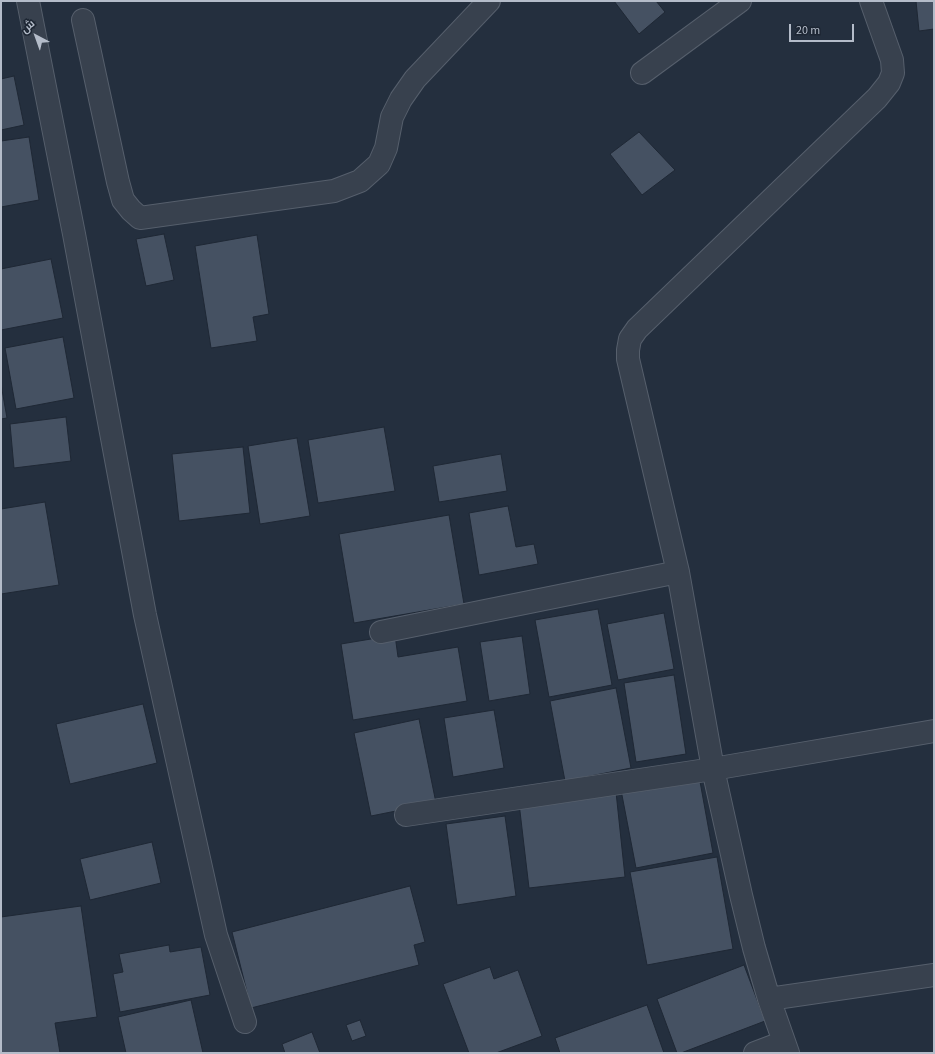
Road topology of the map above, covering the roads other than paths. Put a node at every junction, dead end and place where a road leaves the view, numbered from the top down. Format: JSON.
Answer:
{"nodes":[{"id":1,"x":28,"y":1,"type":"edge"},
{"id":2,"x":488,"y":1,"type":"edge"},
{"id":3,"x":740,"y":1,"type":"edge"},
{"id":4,"x":871,"y":1,"type":"edge"},
{"id":5,"x":83,"y":20,"type":"dead end"},
{"id":6,"x":642,"y":73,"type":"dead end"},
{"id":7,"x":678,"y":572,"type":"junction"},
{"id":8,"x":381,"y":632,"type":"dead end"},
{"id":9,"x":934,"y":731,"type":"edge"},
{"id":10,"x":713,"y":769,"type":"junction"},
{"id":11,"x":406,"y":815,"type":"dead end"},
{"id":12,"x":934,"y":975,"type":"edge"},
{"id":13,"x":769,"y":999,"type":"junction"},
{"id":14,"x":245,"y":1022,"type":"dead end"},
{"id":15,"x":786,"y":1047,"type":"edge"},
{"id":16,"x":755,"y":1053,"type":"edge"}],
"edges":[{"from":1,"to":14,"type":"street"},
{"from":2,"to":5,"type":"street"},
{"from":3,"to":6,"type":"street"},
{"from":4,"to":7,"type":"street"},
{"from":7,"to":8,"type":"street"},
{"from":7,"to":10,"type":"street"},
{"from":9,"to":10,"type":"street"},
{"from":10,"to":11,"type":"street"},
{"from":10,"to":13,"type":"street"},
{"from":12,"to":13,"type":"street"},
{"from":13,"to":15,"type":"street"},
{"from":15,"to":16,"type":"street"}]}
